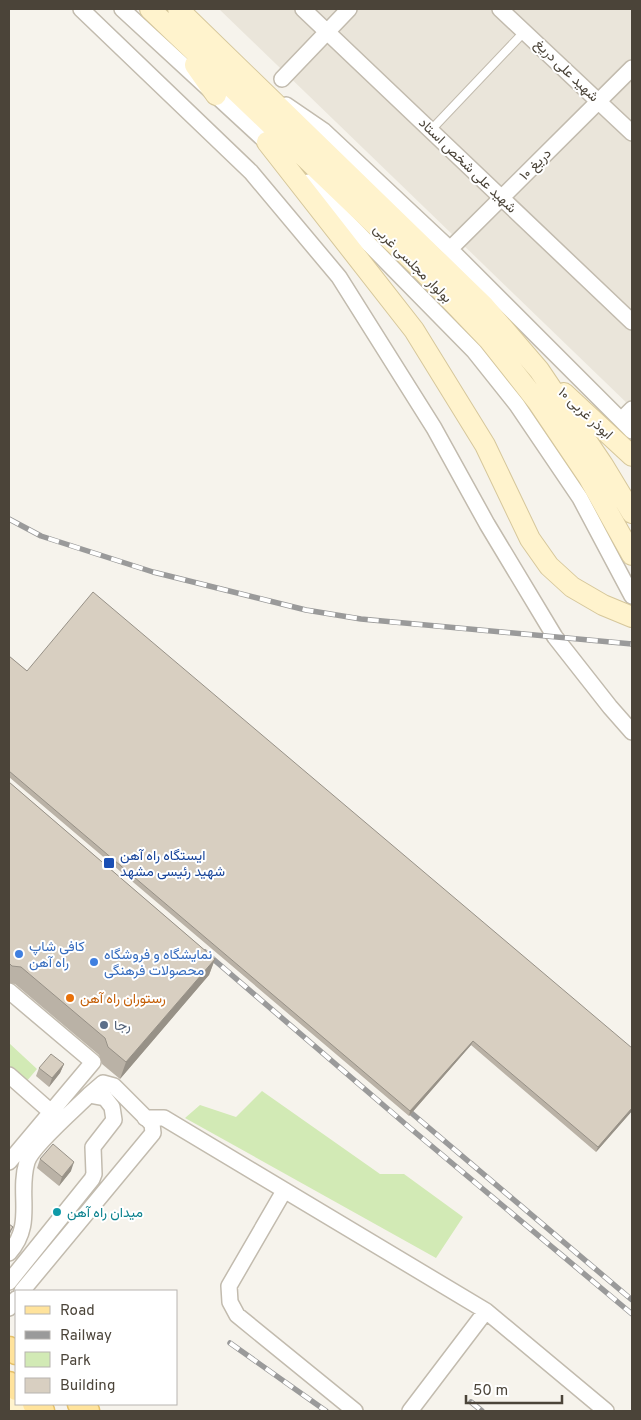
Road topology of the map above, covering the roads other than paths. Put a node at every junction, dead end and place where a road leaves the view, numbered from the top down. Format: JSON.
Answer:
{"nodes":[{"id":1,"x":81,"y":9,"type":"edge"},
{"id":2,"x":122,"y":9,"type":"edge"},
{"id":3,"x":150,"y":9,"type":"edge"},
{"id":4,"x":178,"y":9,"type":"edge"},
{"id":5,"x":303,"y":9,"type":"edge"},
{"id":6,"x":348,"y":9,"type":"edge"},
{"id":7,"x":500,"y":9,"type":"edge"},
{"id":8,"x":327,"y":31,"type":"junction"},
{"id":9,"x":525,"y":31,"type":"junction"},
{"id":10,"x":173,"y":32,"type":"junction"},
{"id":11,"x":632,"y":68,"type":"edge"},
{"id":12,"x":282,"y":79,"type":"dead end"},
{"id":13,"x":257,"y":85,"type":"junction"},
{"id":14,"x":216,"y":95,"type":"junction"},
{"id":15,"x":599,"y":101,"type":"junction"},
{"id":16,"x":431,"y":130,"type":"junction"},
{"id":17,"x":632,"y":133,"type":"edge"},
{"id":18,"x":266,"y":142,"type":"junction"},
{"id":19,"x":502,"y":198,"type":"junction"},
{"id":20,"x":386,"y":236,"type":"junction"},
{"id":21,"x":450,"y":249,"type":"junction"},
{"id":22,"x":632,"y":322,"type":"edge"},
{"id":23,"x":539,"y":370,"type":"junction"},
{"id":24,"x":632,"y":409,"type":"edge"},
{"id":25,"x":621,"y":420,"type":"junction"},
{"id":26,"x":632,"y":431,"type":"edge"},
{"id":27,"x":632,"y":456,"type":"edge"},
{"id":28,"x":632,"y":513,"type":"edge"},
{"id":29,"x":632,"y":555,"type":"edge"},
{"id":30,"x":632,"y":596,"type":"edge"},
{"id":31,"x":632,"y":617,"type":"edge"},
{"id":32,"x":632,"y":732,"type":"edge"},
{"id":33,"x":9,"y":991,"type":"edge"},
{"id":34,"x":9,"y":1075,"type":"edge"},
{"id":35,"x":89,"y":1095,"type":"junction"},
{"id":36,"x":51,"y":1112,"type":"junction"},
{"id":37,"x":145,"y":1118,"type":"junction"},
{"id":38,"x":9,"y":1162,"type":"edge"},
{"id":39,"x":284,"y":1191,"type":"junction"},
{"id":40,"x":9,"y":1253,"type":"edge"},
{"id":41,"x":9,"y":1282,"type":"edge"},
{"id":42,"x":23,"y":1290,"type":"edge"},
{"id":43,"x":486,"y":1311,"type":"junction"},
{"id":44,"x":19,"y":1405,"type":"edge"},
{"id":45,"x":33,"y":1411,"type":"edge"},
{"id":46,"x":355,"y":1411,"type":"edge"},
{"id":47,"x":410,"y":1411,"type":"edge"},
{"id":48,"x":606,"y":1411,"type":"edge"}],
"edges":[{"from":1,"to":32,"type":"street"},
{"from":2,"to":14,"type":"street"},
{"from":3,"to":10,"type":"main road","name":"بولوار مجلسی غربی"},
{"from":4,"to":13,"type":"main road","name":"بولوار مجلسی غربی"},
{"from":5,"to":8,"type":"street","name":"شهید علی شخص استاد"},
{"from":6,"to":8,"type":"street"},
{"from":7,"to":9,"type":"street","name":"شهید علی دریغ"},
{"from":8,"to":12,"type":"street"},
{"from":8,"to":16,"type":"street","name":"شهید علی شخص استاد"},
{"from":9,"to":15,"type":"street","name":"شهید علی دریغ"},
{"from":9,"to":16,"type":"lane"},
{"from":10,"to":14,"type":"main road"},
{"from":10,"to":20,"type":"main road","name":"بولوار مجلسی غربی"},
{"from":11,"to":15,"type":"street","name":"دریغ ۱۰"},
{"from":13,"to":21,"type":"street"},
{"from":13,"to":23,"type":"main road","name":"بولوار مجلسی غربی"},
{"from":14,"to":18,"type":"street"},
{"from":15,"to":17,"type":"street","name":"شهید علی دریغ"},
{"from":15,"to":19,"type":"street","name":"دریغ ۱۰"},
{"from":16,"to":19,"type":"street","name":"شهید علی شخص استاد"},
{"from":18,"to":20,"type":"main road"},
{"from":18,"to":30,"type":"street"},
{"from":18,"to":31,"type":"main road"},
{"from":19,"to":21,"type":"street","name":"دریغ ۱۰"},
{"from":19,"to":22,"type":"street","name":"شهید علی شخص استاد"},
{"from":20,"to":29,"type":"main road","name":"بولوار مجلسی غربی"},
{"from":21,"to":25,"type":"street"},
{"from":23,"to":27,"type":"main road","name":"ابوذر غربی ۱۰"},
{"from":23,"to":28,"type":"main road","name":"بولوار مجلسی غربی"},
{"from":24,"to":25,"type":"street"},
{"from":25,"to":26,"type":"street"},
{"from":33,"to":36,"type":"street"},
{"from":34,"to":36,"type":"street"},
{"from":35,"to":37,"type":"street"},
{"from":35,"to":40,"type":"street"},
{"from":35,"to":41,"type":"street"},
{"from":36,"to":38,"type":"street"},
{"from":37,"to":39,"type":"street"},
{"from":37,"to":42,"type":"street"},
{"from":39,"to":43,"type":"street"},
{"from":39,"to":46,"type":"street"},
{"from":43,"to":47,"type":"street"},
{"from":43,"to":48,"type":"street"},
{"from":44,"to":45,"type":"main road"}]}
